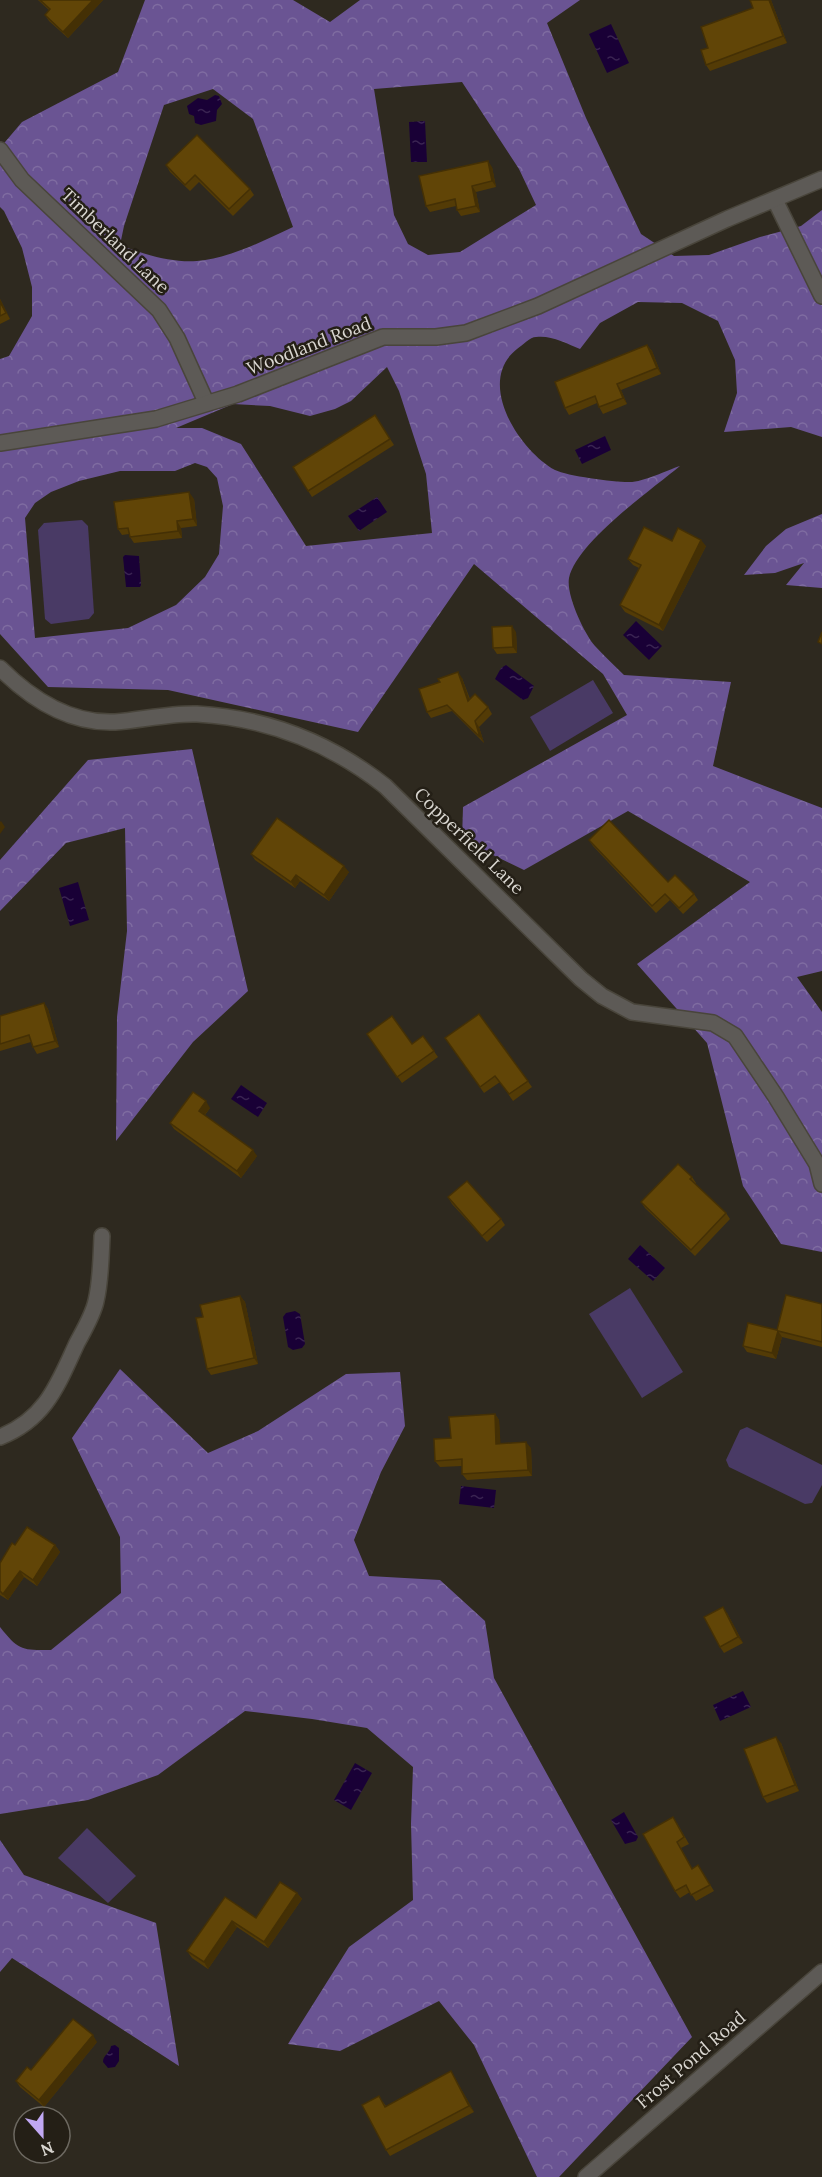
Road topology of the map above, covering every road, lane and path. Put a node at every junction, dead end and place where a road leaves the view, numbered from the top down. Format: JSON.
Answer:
{"nodes":[{"id":1,"x":0,"y":150,"type":"edge"},
{"id":2,"x":822,"y":178,"type":"edge"},
{"id":3,"x":775,"y":200,"type":"junction"},
{"id":4,"x":822,"y":296,"type":"edge"},
{"id":5,"x":206,"y":402,"type":"junction"},
{"id":6,"x":0,"y":443,"type":"edge"},
{"id":7,"x":0,"y":668,"type":"edge"},
{"id":8,"x":822,"y":1184,"type":"edge"},
{"id":9,"x":102,"y":1236,"type":"dead end"},
{"id":10,"x":0,"y":1437,"type":"edge"},
{"id":11,"x":822,"y":1972,"type":"edge"},
{"id":12,"x":586,"y":2177,"type":"edge"}],
"edges":[{"from":1,"to":5,"type":"street","name":"Timberland Lane"},
{"from":2,"to":3,"type":"street","name":"Woodland Road"},
{"from":3,"to":4,"type":"street"},
{"from":3,"to":5,"type":"street","name":"Woodland Road"},
{"from":5,"to":6,"type":"street","name":"Woodland Road"},
{"from":7,"to":8,"type":"street","name":"Copperfield Lane"},
{"from":9,"to":10,"type":"street"},
{"from":11,"to":12,"type":"street","name":"Frost Pond Road"}]}
